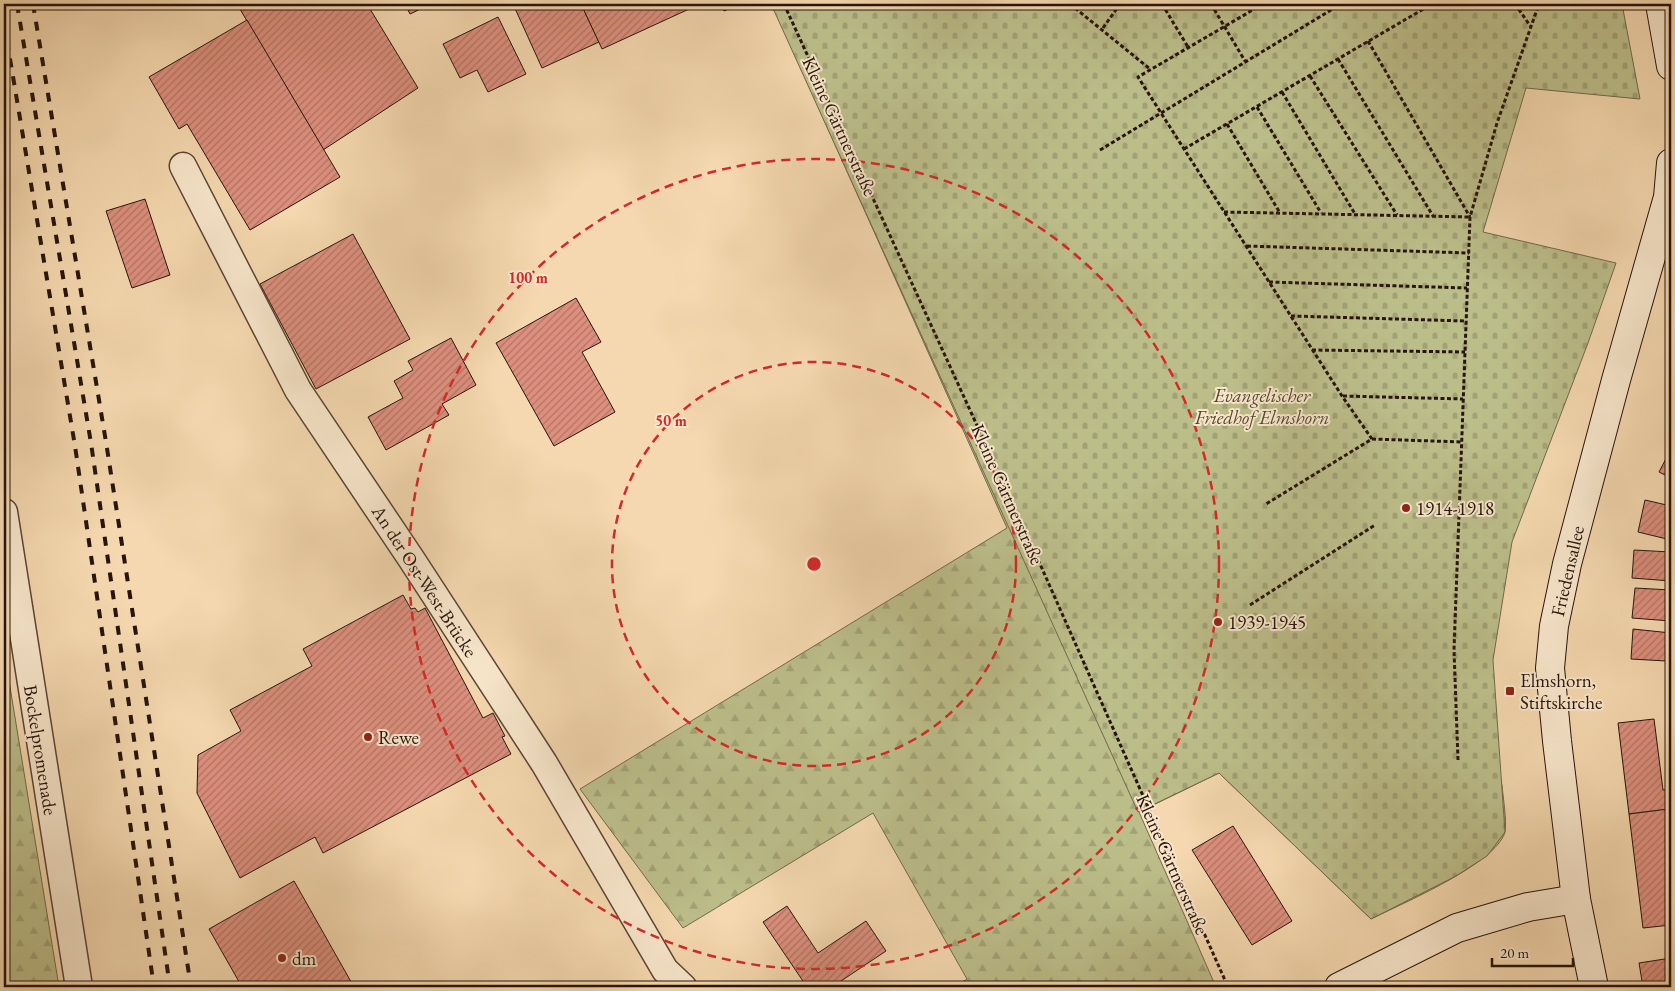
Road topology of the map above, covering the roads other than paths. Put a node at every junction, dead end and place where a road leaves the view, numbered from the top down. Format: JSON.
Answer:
{"nodes":[{"id":1,"x":1660,"y":4,"type":"edge"},
{"id":2,"x":1671,"y":66,"type":"edge"},
{"id":3,"x":1671,"y":163,"type":"edge"},
{"id":4,"x":183,"y":166,"type":"dead end"},
{"id":5,"x":1670,"y":197,"type":"edge"},
{"id":6,"x":4,"y":512,"type":"edge"},
{"id":7,"x":1576,"y":899,"type":"junction"},
{"id":8,"x":78,"y":987,"type":"edge"},
{"id":9,"x":684,"y":987,"type":"edge"},
{"id":10,"x":1339,"y":987,"type":"edge"},
{"id":11,"x":1594,"y":987,"type":"edge"}],
"edges":[{"from":1,"to":2,"type":"street"},
{"from":3,"to":5,"type":"street","name":"Friedensallee"},
{"from":4,"to":9,"type":"street","name":"An der Ost-West-Brücke"},
{"from":5,"to":7,"type":"street","name":"Friedensallee"},
{"from":6,"to":8,"type":"street","name":"Bockelpromenade"},
{"from":7,"to":10,"type":"street"},
{"from":7,"to":11,"type":"street","name":"Friedensallee"}]}
